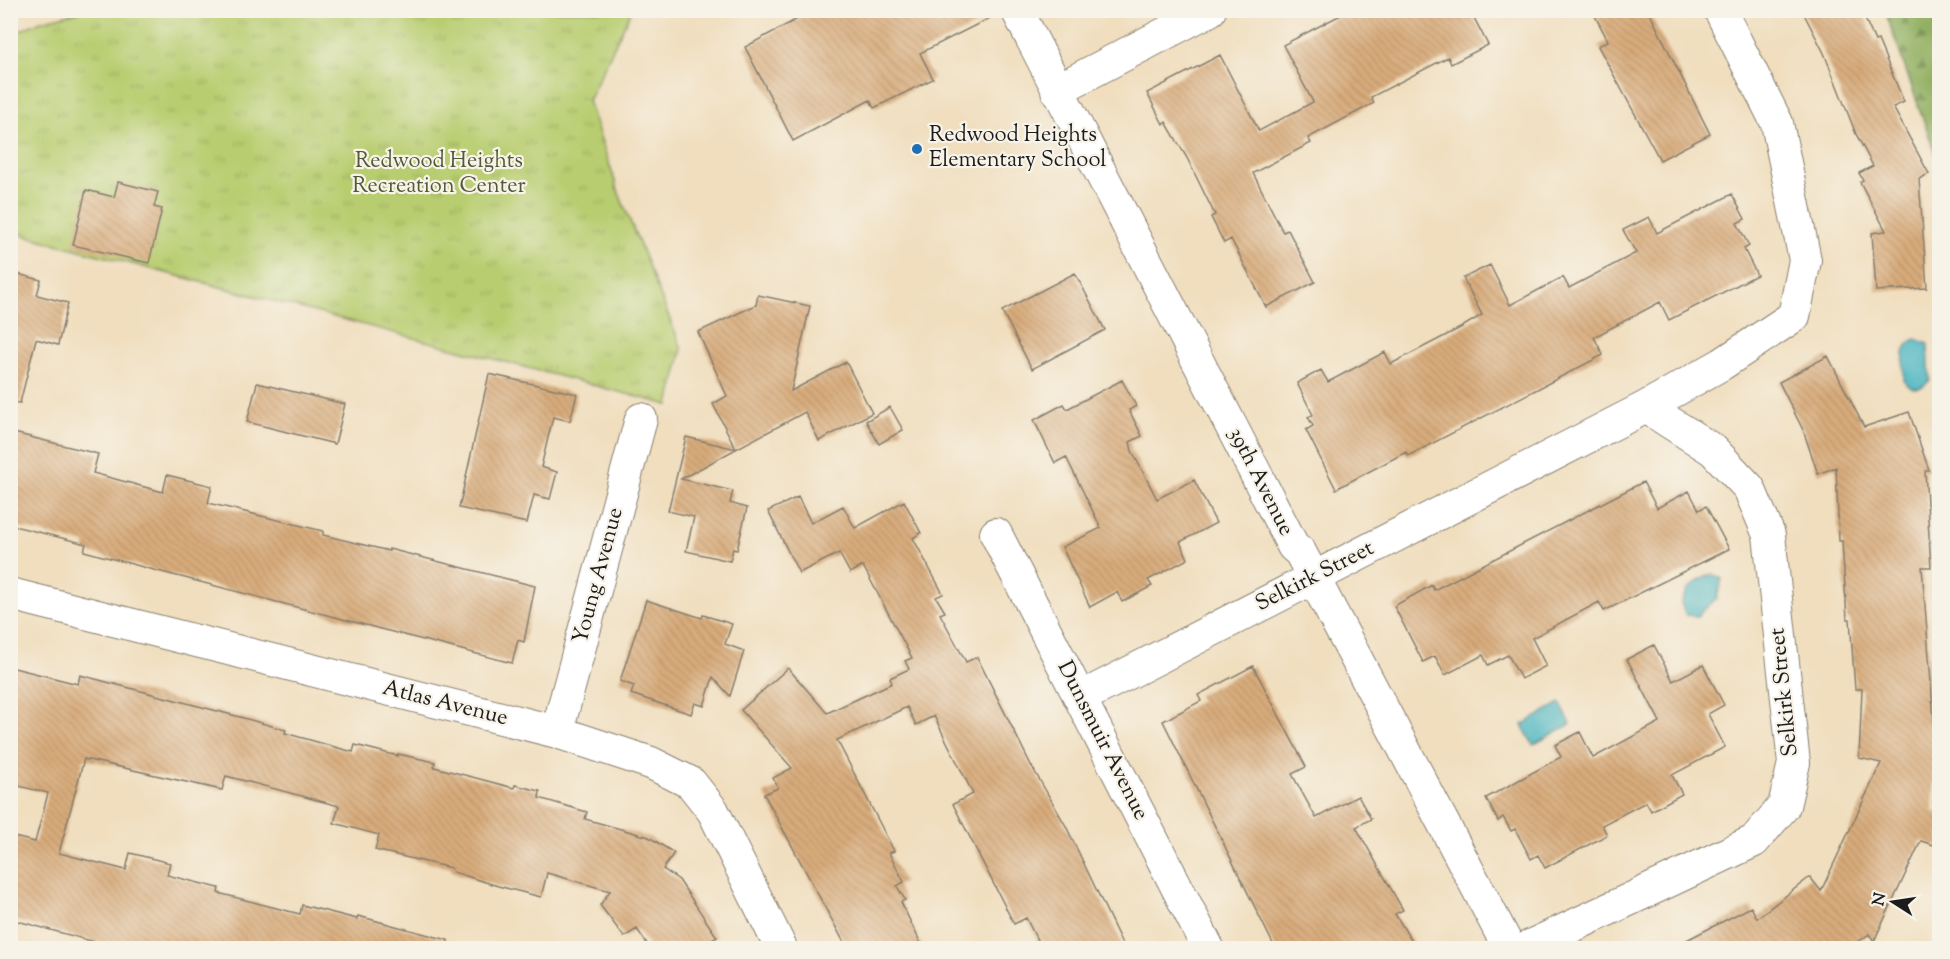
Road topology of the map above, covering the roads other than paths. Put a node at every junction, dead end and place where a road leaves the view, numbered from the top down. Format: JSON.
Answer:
{"nodes":[{"id":1,"x":1017,"y":10,"type":"edge"},
{"id":2,"x":1210,"y":10,"type":"edge"},
{"id":3,"x":1720,"y":10,"type":"edge"},
{"id":4,"x":1057,"y":90,"type":"junction"},
{"id":5,"x":1646,"y":407,"type":"junction"},
{"id":6,"x":640,"y":419,"type":"dead end"},
{"id":7,"x":996,"y":534,"type":"dead end"},
{"id":8,"x":1312,"y":579,"type":"junction"},
{"id":9,"x":10,"y":594,"type":"edge"},
{"id":10,"x":1080,"y":698,"type":"junction"},
{"id":11,"x":557,"y":732,"type":"junction"},
{"id":12,"x":781,"y":948,"type":"edge"},
{"id":13,"x":1208,"y":948,"type":"edge"},
{"id":14,"x":1509,"y":948,"type":"edge"},
{"id":15,"x":1526,"y":948,"type":"edge"}],
"edges":[{"from":1,"to":4,"type":"street","name":"39th Avenue"},
{"from":2,"to":4,"type":"street"},
{"from":3,"to":5,"type":"street","name":"Selkirk Street"},
{"from":4,"to":8,"type":"street","name":"39th Avenue"},
{"from":5,"to":8,"type":"street","name":"Selkirk Street"},
{"from":5,"to":15,"type":"street","name":"Selkirk Street"},
{"from":6,"to":11,"type":"street","name":"Young Avenue"},
{"from":7,"to":10,"type":"street","name":"Dunsmuir Avenue"},
{"from":8,"to":10,"type":"street","name":"Selkirk Street"},
{"from":8,"to":14,"type":"street","name":"39th Avenue"},
{"from":9,"to":11,"type":"street","name":"Atlas Avenue"},
{"from":10,"to":13,"type":"street","name":"Dunsmuir Avenue"},
{"from":11,"to":12,"type":"street","name":"Atlas Avenue"}]}
